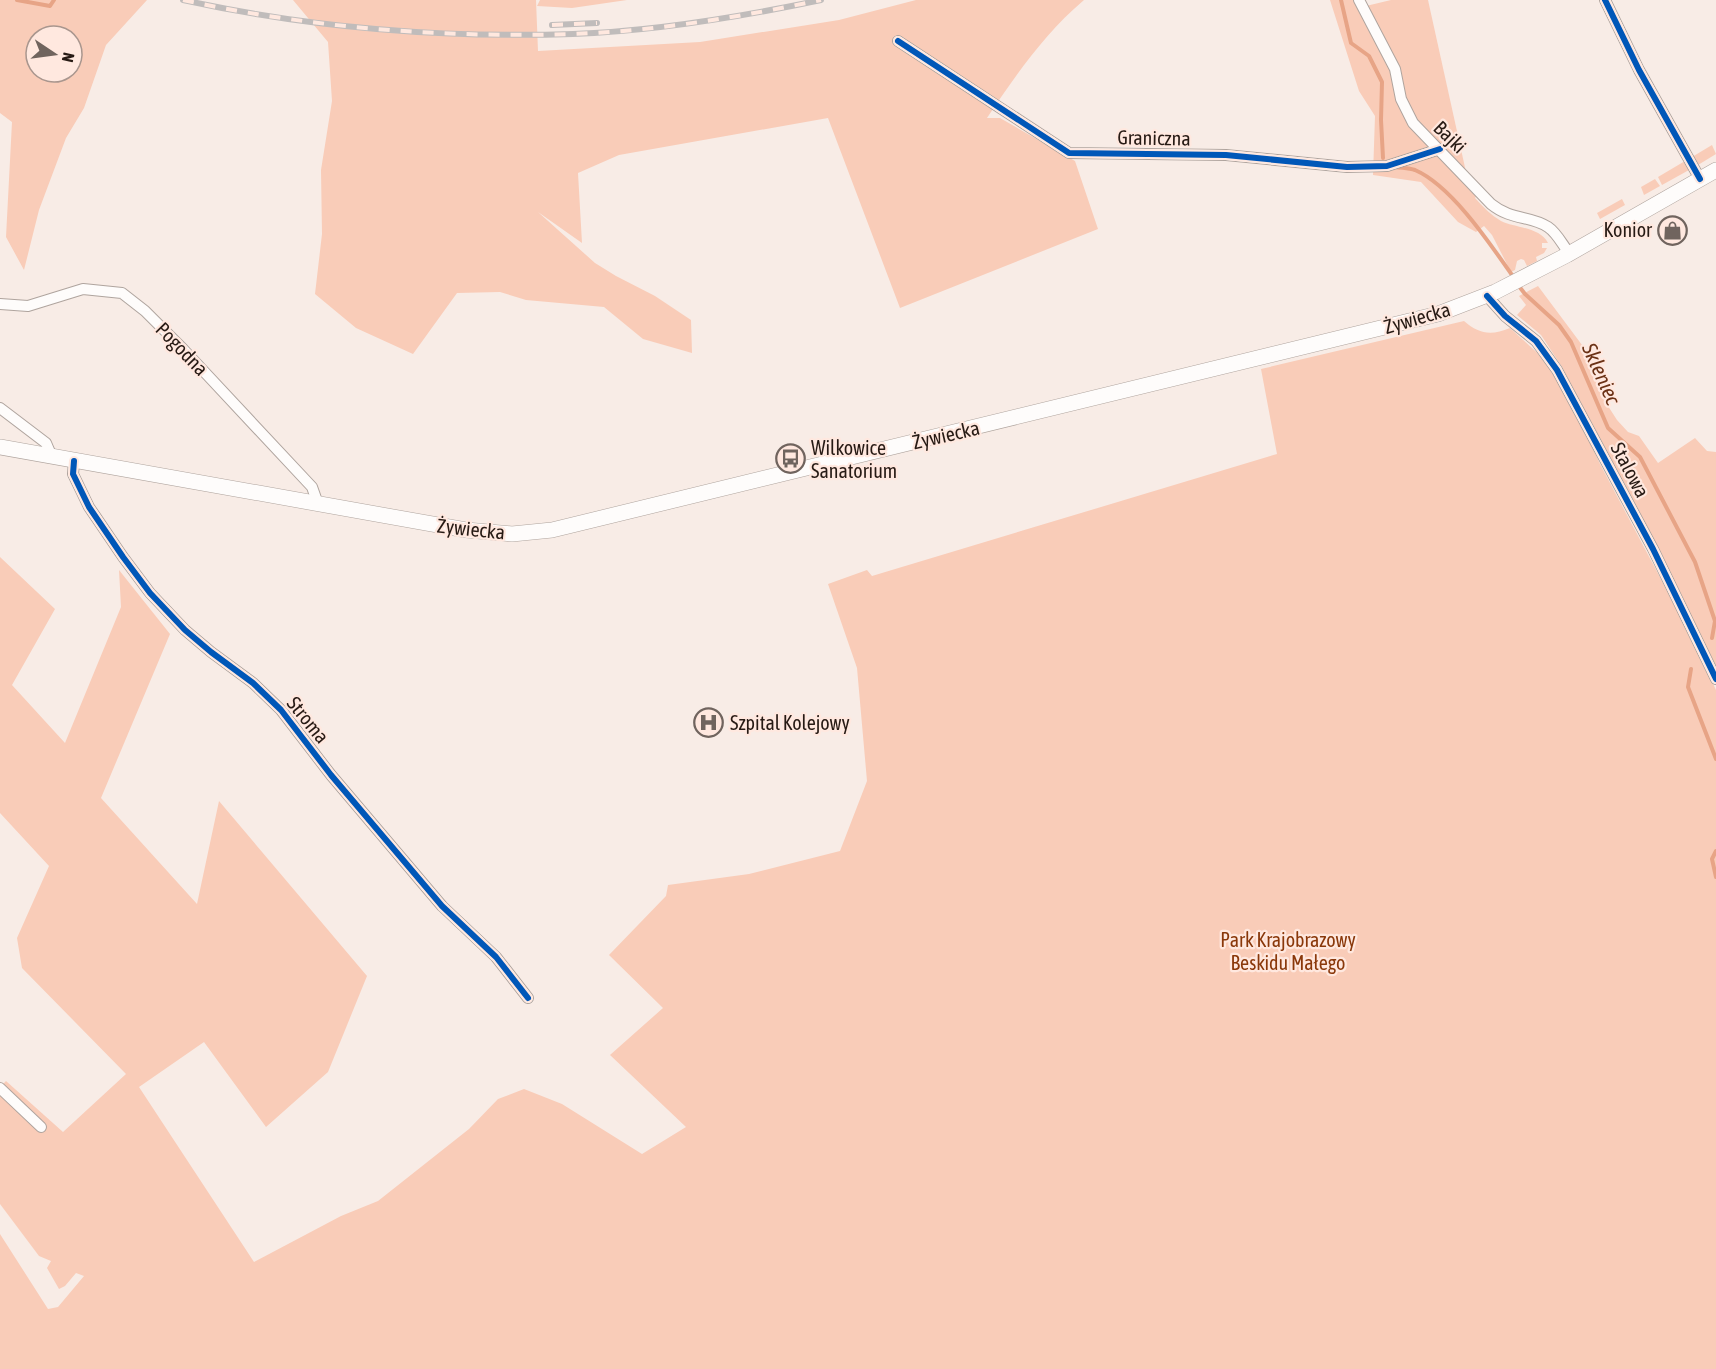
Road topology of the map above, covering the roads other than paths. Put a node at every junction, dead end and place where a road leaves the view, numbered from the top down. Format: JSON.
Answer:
{"nodes":[{"id":1,"x":1359,"y":0,"type":"edge"},
{"id":2,"x":1605,"y":0,"type":"edge"},
{"id":3,"x":898,"y":41,"type":"dead end"},
{"id":4,"x":1440,"y":149,"type":"junction"},
{"id":5,"x":1716,"y":170,"type":"edge"},
{"id":6,"x":1700,"y":179,"type":"junction"},
{"id":7,"x":1569,"y":253,"type":"junction"},
{"id":8,"x":1494,"y":293,"type":"junction"},
{"id":9,"x":0,"y":304,"type":"edge"},
{"id":10,"x":0,"y":408,"type":"edge"},
{"id":11,"x":0,"y":447,"type":"edge"},
{"id":12,"x":52,"y":457,"type":"junction"},
{"id":13,"x":74,"y":461,"type":"junction"},
{"id":14,"x":318,"y":504,"type":"junction"},
{"id":15,"x":1716,"y":679,"type":"edge"},
{"id":16,"x":528,"y":998,"type":"dead end"},
{"id":17,"x":0,"y":1088,"type":"edge"},
{"id":18,"x":41,"y":1127,"type":"dead end"}],
"edges":[{"from":1,"to":4,"type":"street","name":"Bajki"},
{"from":2,"to":6,"type":"street"},
{"from":3,"to":4,"type":"street","name":"Graniczna"},
{"from":4,"to":7,"type":"street","name":"Bajki"},
{"from":5,"to":6,"type":"main road","name":"Żywiecka"},
{"from":6,"to":7,"type":"main road","name":"Żywiecka"},
{"from":7,"to":8,"type":"main road","name":"Żywiecka"},
{"from":8,"to":14,"type":"main road","name":"Żywiecka"},
{"from":8,"to":15,"type":"street","name":"Stalowa"},
{"from":9,"to":14,"type":"street","name":"Pogodna"},
{"from":10,"to":12,"type":"street"},
{"from":11,"to":12,"type":"main road","name":"Żywiecka"},
{"from":12,"to":13,"type":"main road","name":"Żywiecka"},
{"from":13,"to":14,"type":"main road","name":"Żywiecka"},
{"from":13,"to":16,"type":"street","name":"Stroma"},
{"from":17,"to":18,"type":"street"}]}
